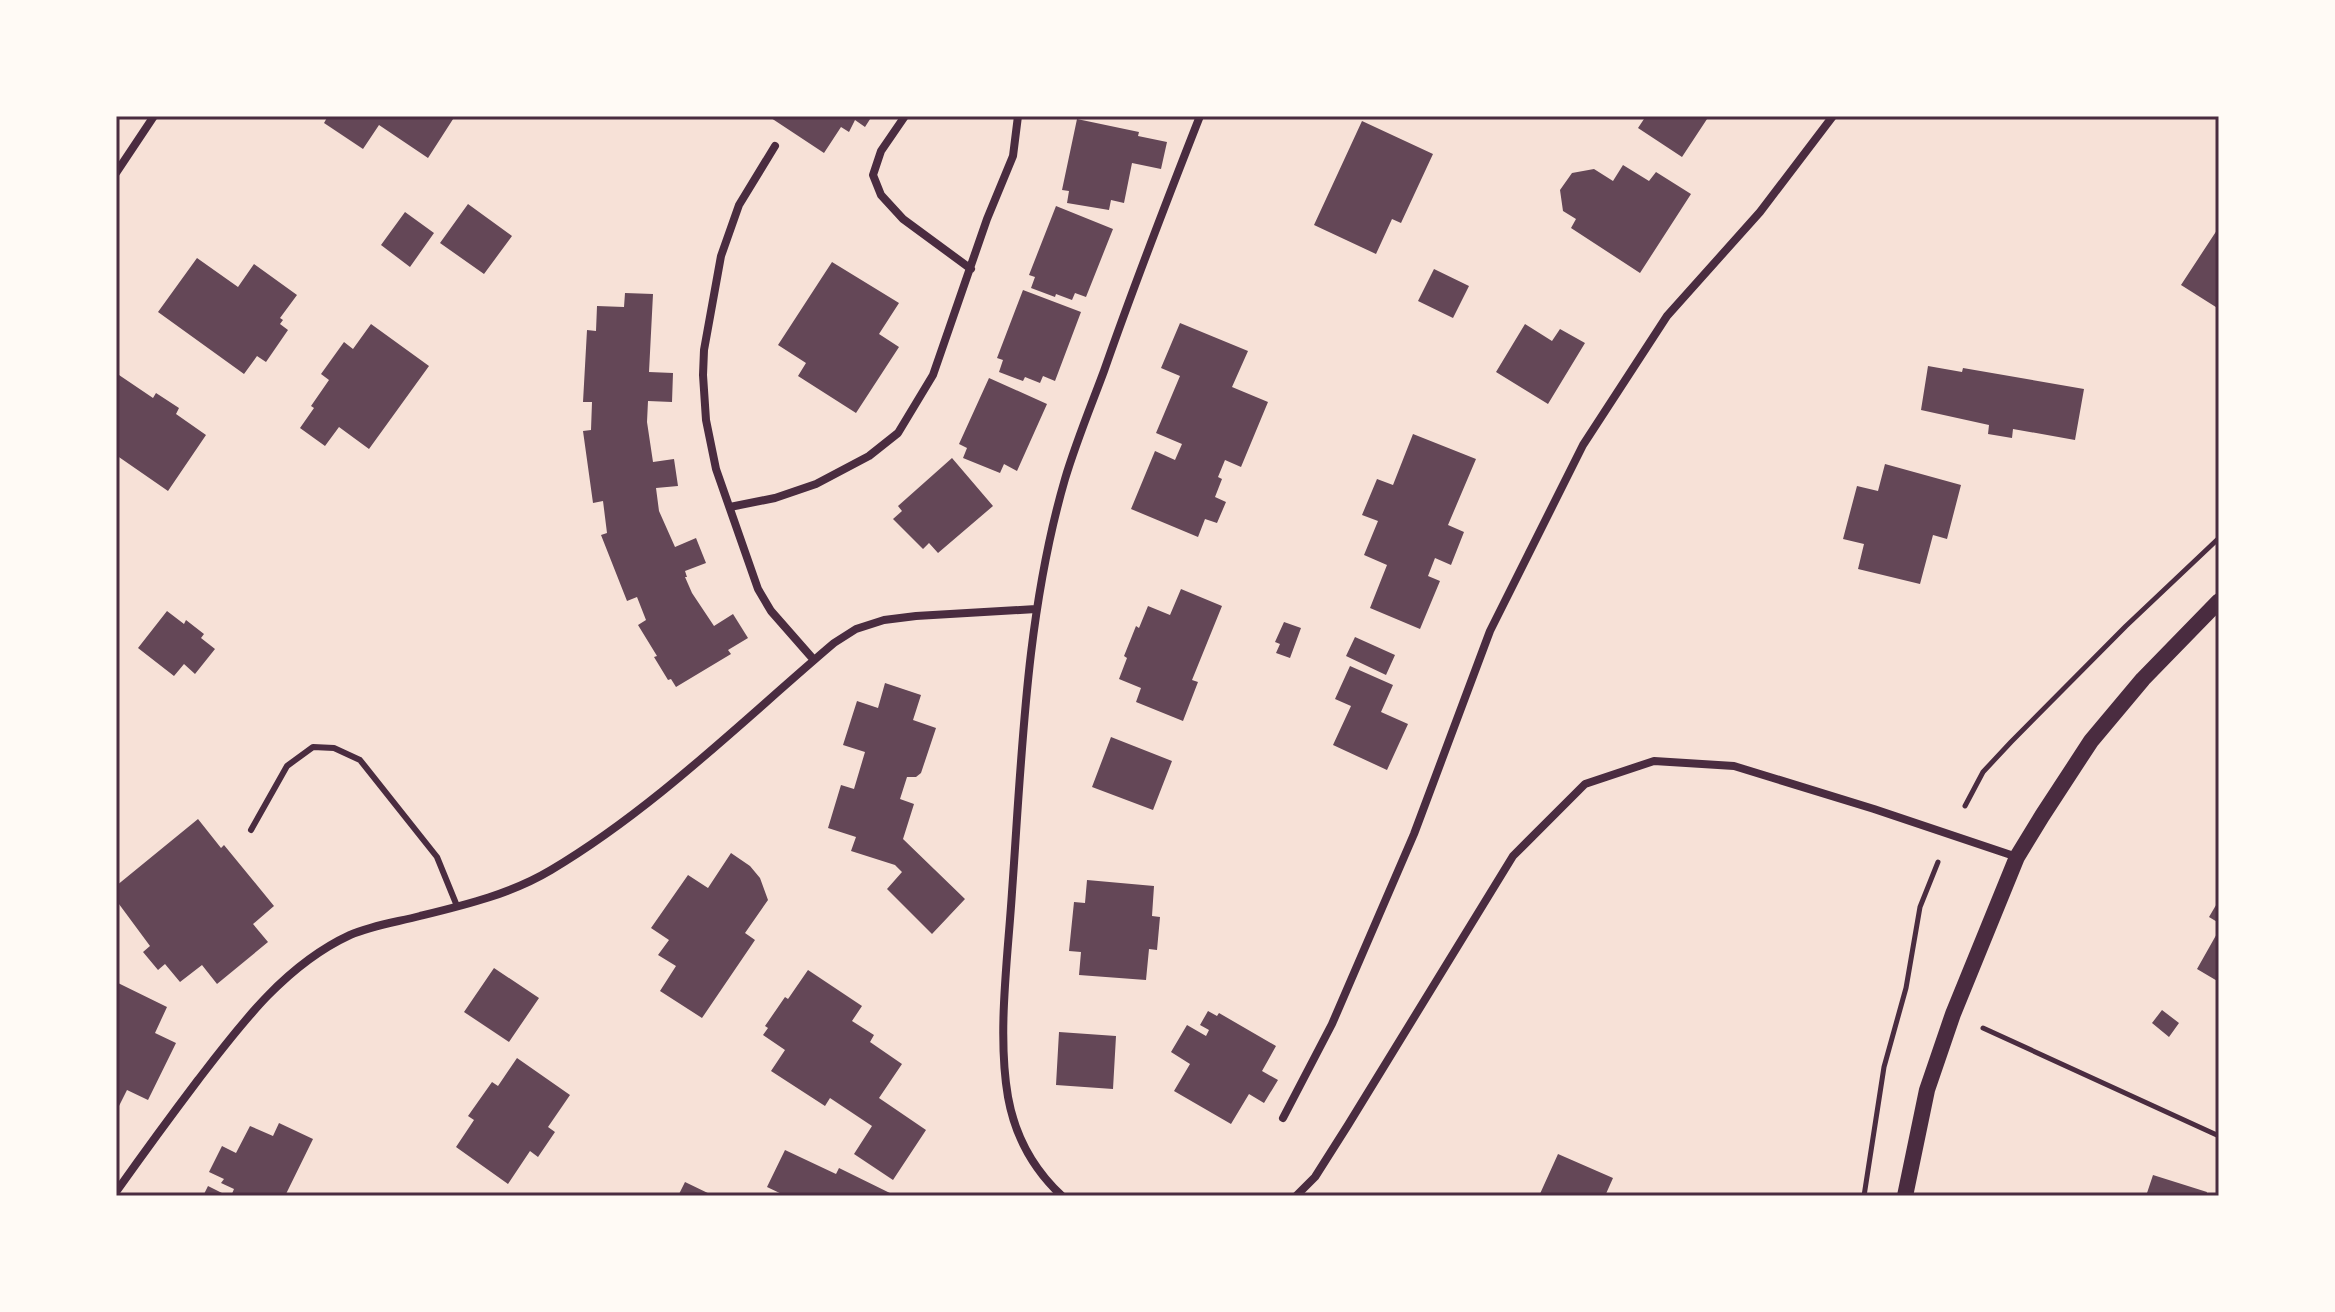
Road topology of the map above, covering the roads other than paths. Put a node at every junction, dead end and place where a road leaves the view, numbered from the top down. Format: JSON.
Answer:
{"nodes":[{"id":1,"x":154,"y":116,"type":"edge"},
{"id":2,"x":905,"y":116,"type":"edge"},
{"id":3,"x":1018,"y":116,"type":"edge"},
{"id":4,"x":1200,"y":116,"type":"edge"},
{"id":5,"x":1833,"y":116,"type":"edge"},
{"id":6,"x":775,"y":146,"type":"dead end"},
{"id":7,"x":116,"y":173,"type":"edge"},
{"id":8,"x":971,"y":269,"type":"junction"},
{"id":9,"x":730,"y":507,"type":"junction"},
{"id":10,"x":2217,"y":607,"type":"edge"},
{"id":11,"x":1036,"y":609,"type":"junction"},
{"id":12,"x":814,"y":660,"type":"junction"},
{"id":13,"x":251,"y":830,"type":"dead end"},
{"id":14,"x":2017,"y":857,"type":"junction"},
{"id":15,"x":457,"y":906,"type":"junction"},
{"id":16,"x":1283,"y":1118,"type":"dead end"},
{"id":17,"x":116,"y":1192,"type":"edge"},
{"id":18,"x":1062,"y":1196,"type":"edge"},
{"id":19,"x":1296,"y":1196,"type":"edge"},
{"id":20,"x":1905,"y":1196,"type":"edge"}],
"edges":[{"from":1,"to":7,"type":"street"},
{"from":2,"to":8,"type":"street"},
{"from":3,"to":8,"type":"street"},
{"from":4,"to":11,"type":"street"},
{"from":5,"to":16,"type":"street"},
{"from":6,"to":9,"type":"street"},
{"from":8,"to":9,"type":"street"},
{"from":9,"to":12,"type":"street"},
{"from":10,"to":14,"type":"main road"},
{"from":11,"to":12,"type":"street"},
{"from":11,"to":18,"type":"street"},
{"from":12,"to":15,"type":"street"},
{"from":13,"to":15,"type":"lane"},
{"from":14,"to":19,"type":"street"},
{"from":14,"to":20,"type":"main road"},
{"from":15,"to":17,"type":"street"}]}
